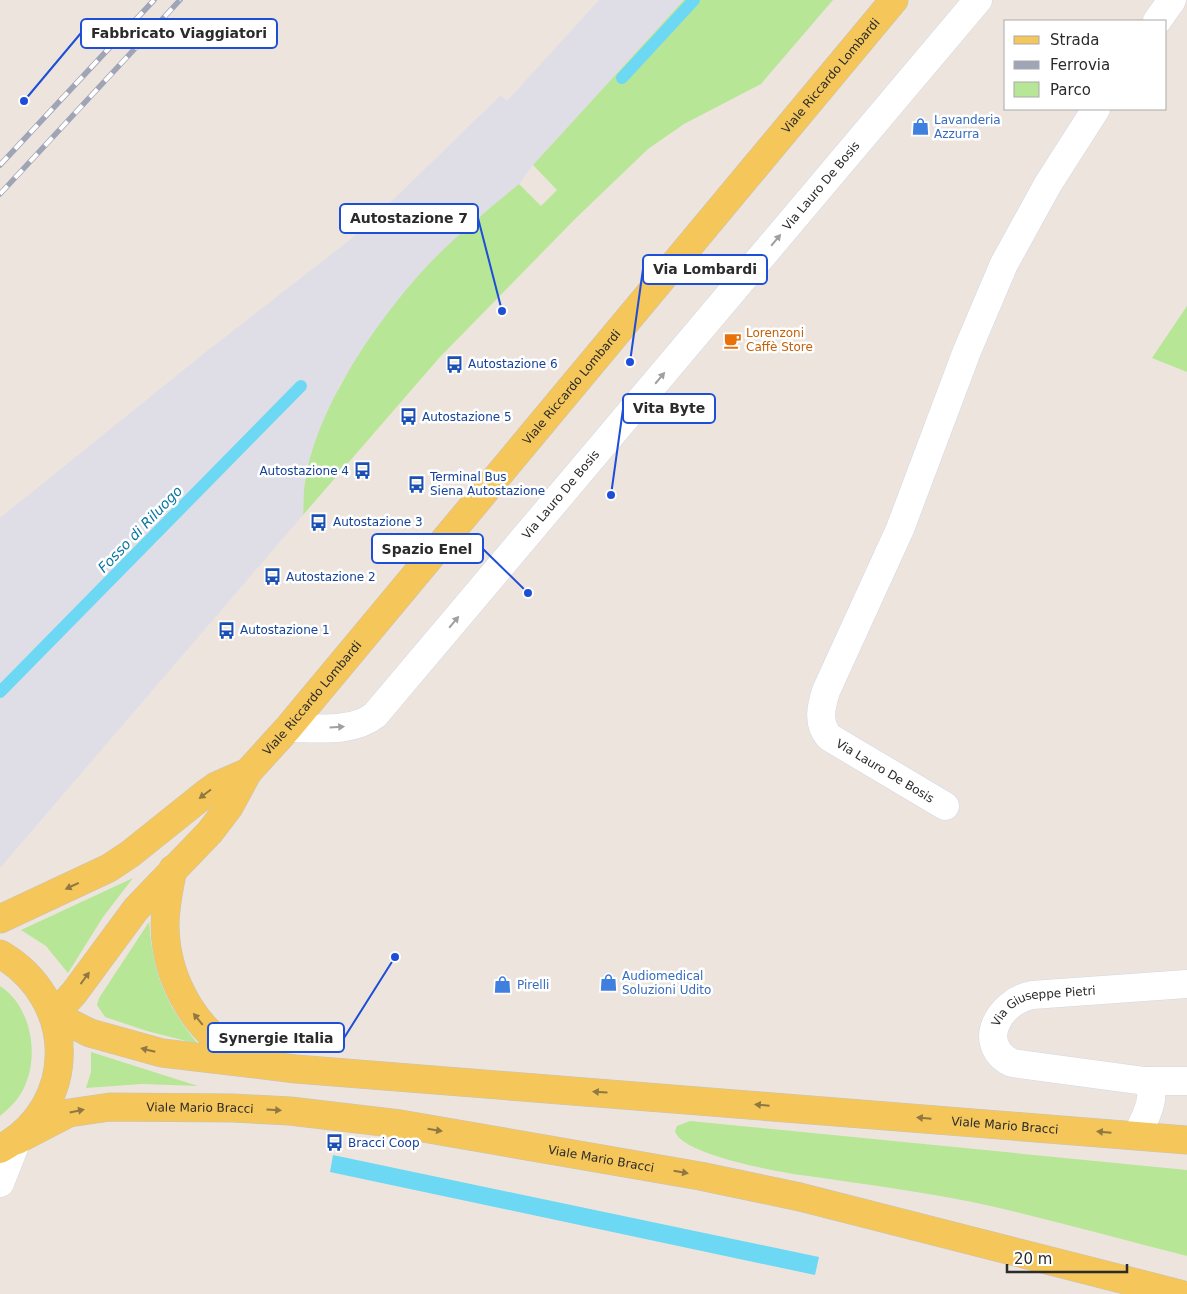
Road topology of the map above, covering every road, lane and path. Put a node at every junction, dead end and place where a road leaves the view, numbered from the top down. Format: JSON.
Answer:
{"nodes":[{"id":1,"x":894,"y":0,"type":"edge"},
{"id":2,"x":978,"y":0,"type":"edge"},
{"id":3,"x":1172,"y":0,"type":"edge"},
{"id":4,"x":1158,"y":20,"type":"edge"},
{"id":5,"x":1095,"y":110,"type":"edge"},
{"id":6,"x":288,"y":728,"type":"junction"},
{"id":7,"x":248,"y":772,"type":"junction"},
{"id":8,"x":945,"y":806,"type":"dead end"},
{"id":9,"x":173,"y":869,"type":"junction"},
{"id":10,"x":0,"y":919,"type":"edge"},
{"id":11,"x":0,"y":954,"type":"edge"},
{"id":12,"x":1187,"y":984,"type":"edge"},
{"id":13,"x":54,"y":1015,"type":"junction"},
{"id":14,"x":265,"y":1065,"type":"junction"},
{"id":15,"x":1187,"y":1080,"type":"edge"},
{"id":16,"x":1145,"y":1081,"type":"junction"},
{"id":17,"x":1137,"y":1135,"type":"junction"},
{"id":18,"x":1187,"y":1140,"type":"edge"},
{"id":19,"x":9,"y":1144,"type":"edge"},
{"id":20,"x":0,"y":1183,"type":"edge"},
{"id":21,"x":1180,"y":1294,"type":"edge"}],
"edges":[{"from":1,"to":6,"type":"main road","name":"Viale Riccardo Lombardi"},
{"from":6,"to":2,"type":"street","name":"Via Lauro De Bosis","one_way":true},
{"from":3,"to":4,"type":"street"},
{"from":5,"to":8,"type":"street","name":"Via Lauro De Bosis"},
{"from":6,"to":7,"type":"main road","name":"Viale Riccardo Lombardi"},
{"from":7,"to":9,"type":"main road","name":"Viale Riccardo Lombardi"},
{"from":7,"to":10,"type":"main road","name":"Viale Riccardo Lombardi","one_way":true},
{"from":13,"to":9,"type":"main road","name":"Viale Riccardo Lombardi","one_way":true},
{"from":14,"to":9,"type":"main road","one_way":true},
{"from":11,"to":13,"type":"main road"},
{"from":12,"to":16,"type":"street","name":"Via Giuseppe Pietri"},
{"from":14,"to":13,"type":"main road","name":"Viale Mario Bracci","one_way":true},
{"from":13,"to":19,"type":"main road"},
{"from":17,"to":14,"type":"main road","name":"Viale Mario Bracci","one_way":true},
{"from":15,"to":16,"type":"street","name":"Via Giuseppe Pietri"},
{"from":16,"to":17,"type":"street"},
{"from":17,"to":18,"type":"main road","name":"Viale Mario Bracci"},
{"from":19,"to":20,"type":"street"},
{"from":19,"to":21,"type":"main road","name":"Viale Mario Bracci","one_way":true}]}
